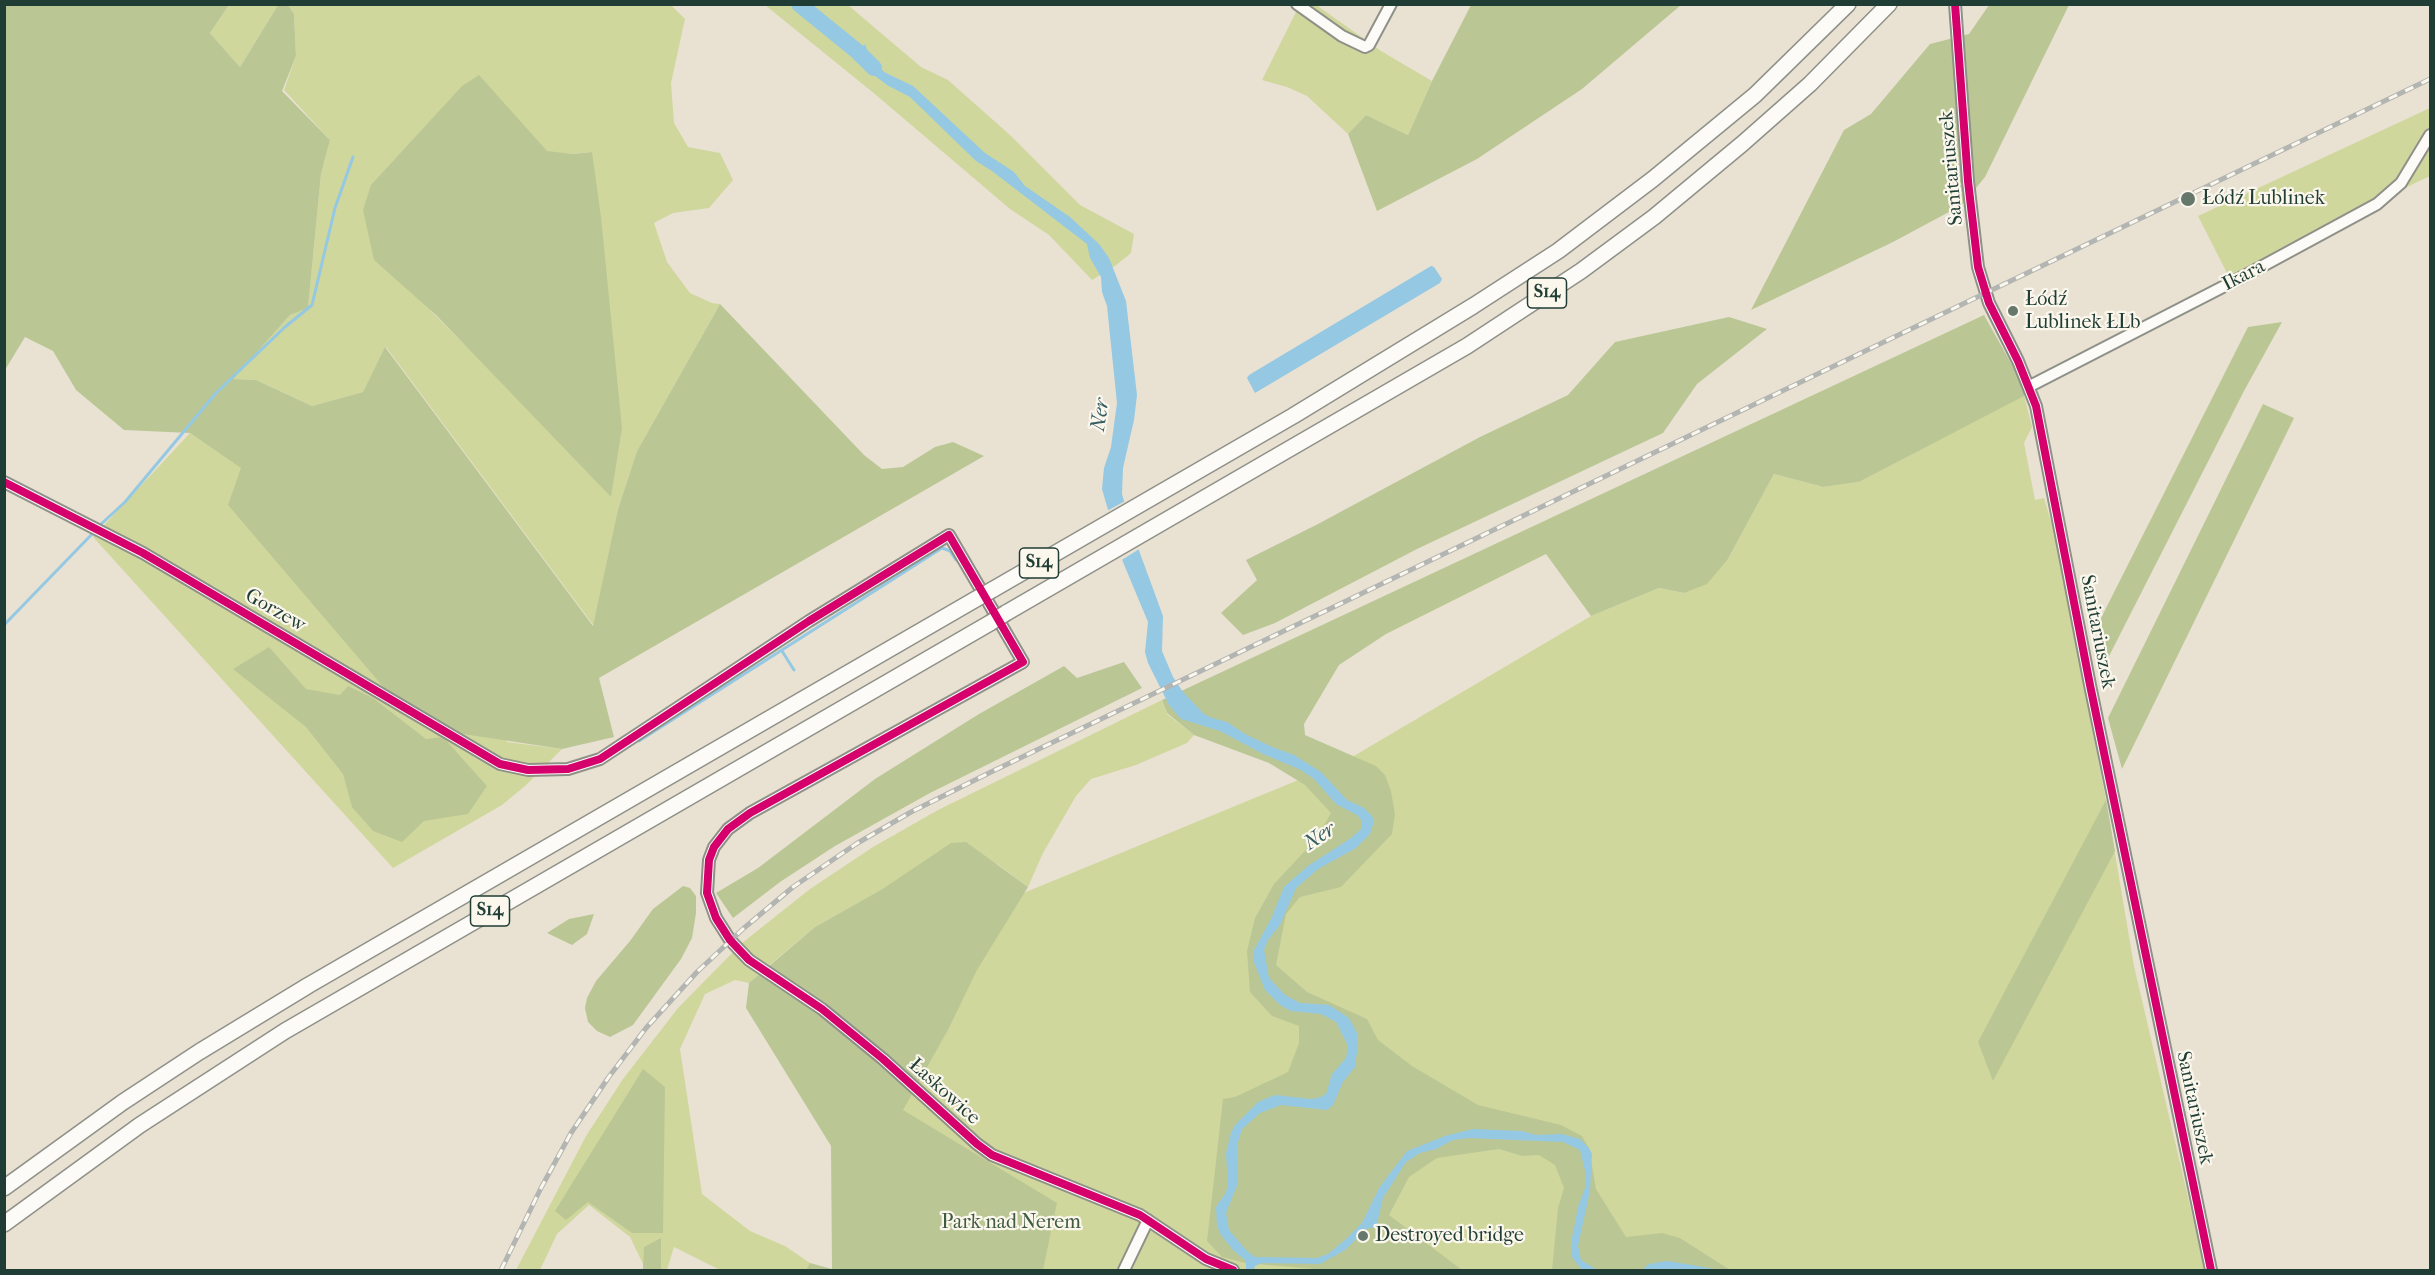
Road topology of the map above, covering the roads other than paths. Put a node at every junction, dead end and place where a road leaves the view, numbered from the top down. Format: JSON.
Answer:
{"nodes":[{"id":1,"x":1297,"y":4,"type":"edge"},
{"id":2,"x":1391,"y":4,"type":"edge"},
{"id":3,"x":1848,"y":4,"type":"edge"},
{"id":4,"x":1889,"y":4,"type":"edge"},
{"id":5,"x":1955,"y":4,"type":"edge"},
{"id":6,"x":2430,"y":135,"type":"edge"},
{"id":7,"x":2030,"y":386,"type":"junction"},
{"id":8,"x":4,"y":482,"type":"edge"},
{"id":9,"x":709,"y":860,"type":"joint"},
{"id":10,"x":4,"y":1188,"type":"edge"},
{"id":11,"x":1148,"y":1220,"type":"junction"},
{"id":12,"x":4,"y":1224,"type":"edge"},
{"id":13,"x":1124,"y":1270,"type":"edge"},
{"id":14,"x":1233,"y":1270,"type":"edge"},
{"id":15,"x":2211,"y":1270,"type":"edge"}],
"edges":[{"from":1,"to":2,"type":"street"},
{"from":3,"to":10,"type":"highway","number":"S14","bridge":true},
{"from":4,"to":12,"type":"highway","number":"S14","bridge":true},
{"from":5,"to":7,"type":"street","name":"Sanitariuszek"},
{"from":6,"to":7,"type":"street","name":"Ikara"},
{"from":7,"to":15,"type":"street","name":"Sanitariuszek"},
{"from":8,"to":9,"type":"street","name":"Gorzew"},
{"from":9,"to":11,"type":"street","name":"Łaskowice"},
{"from":11,"to":13,"type":"street"},
{"from":11,"to":14,"type":"street","name":"Łaskowice"}]}
